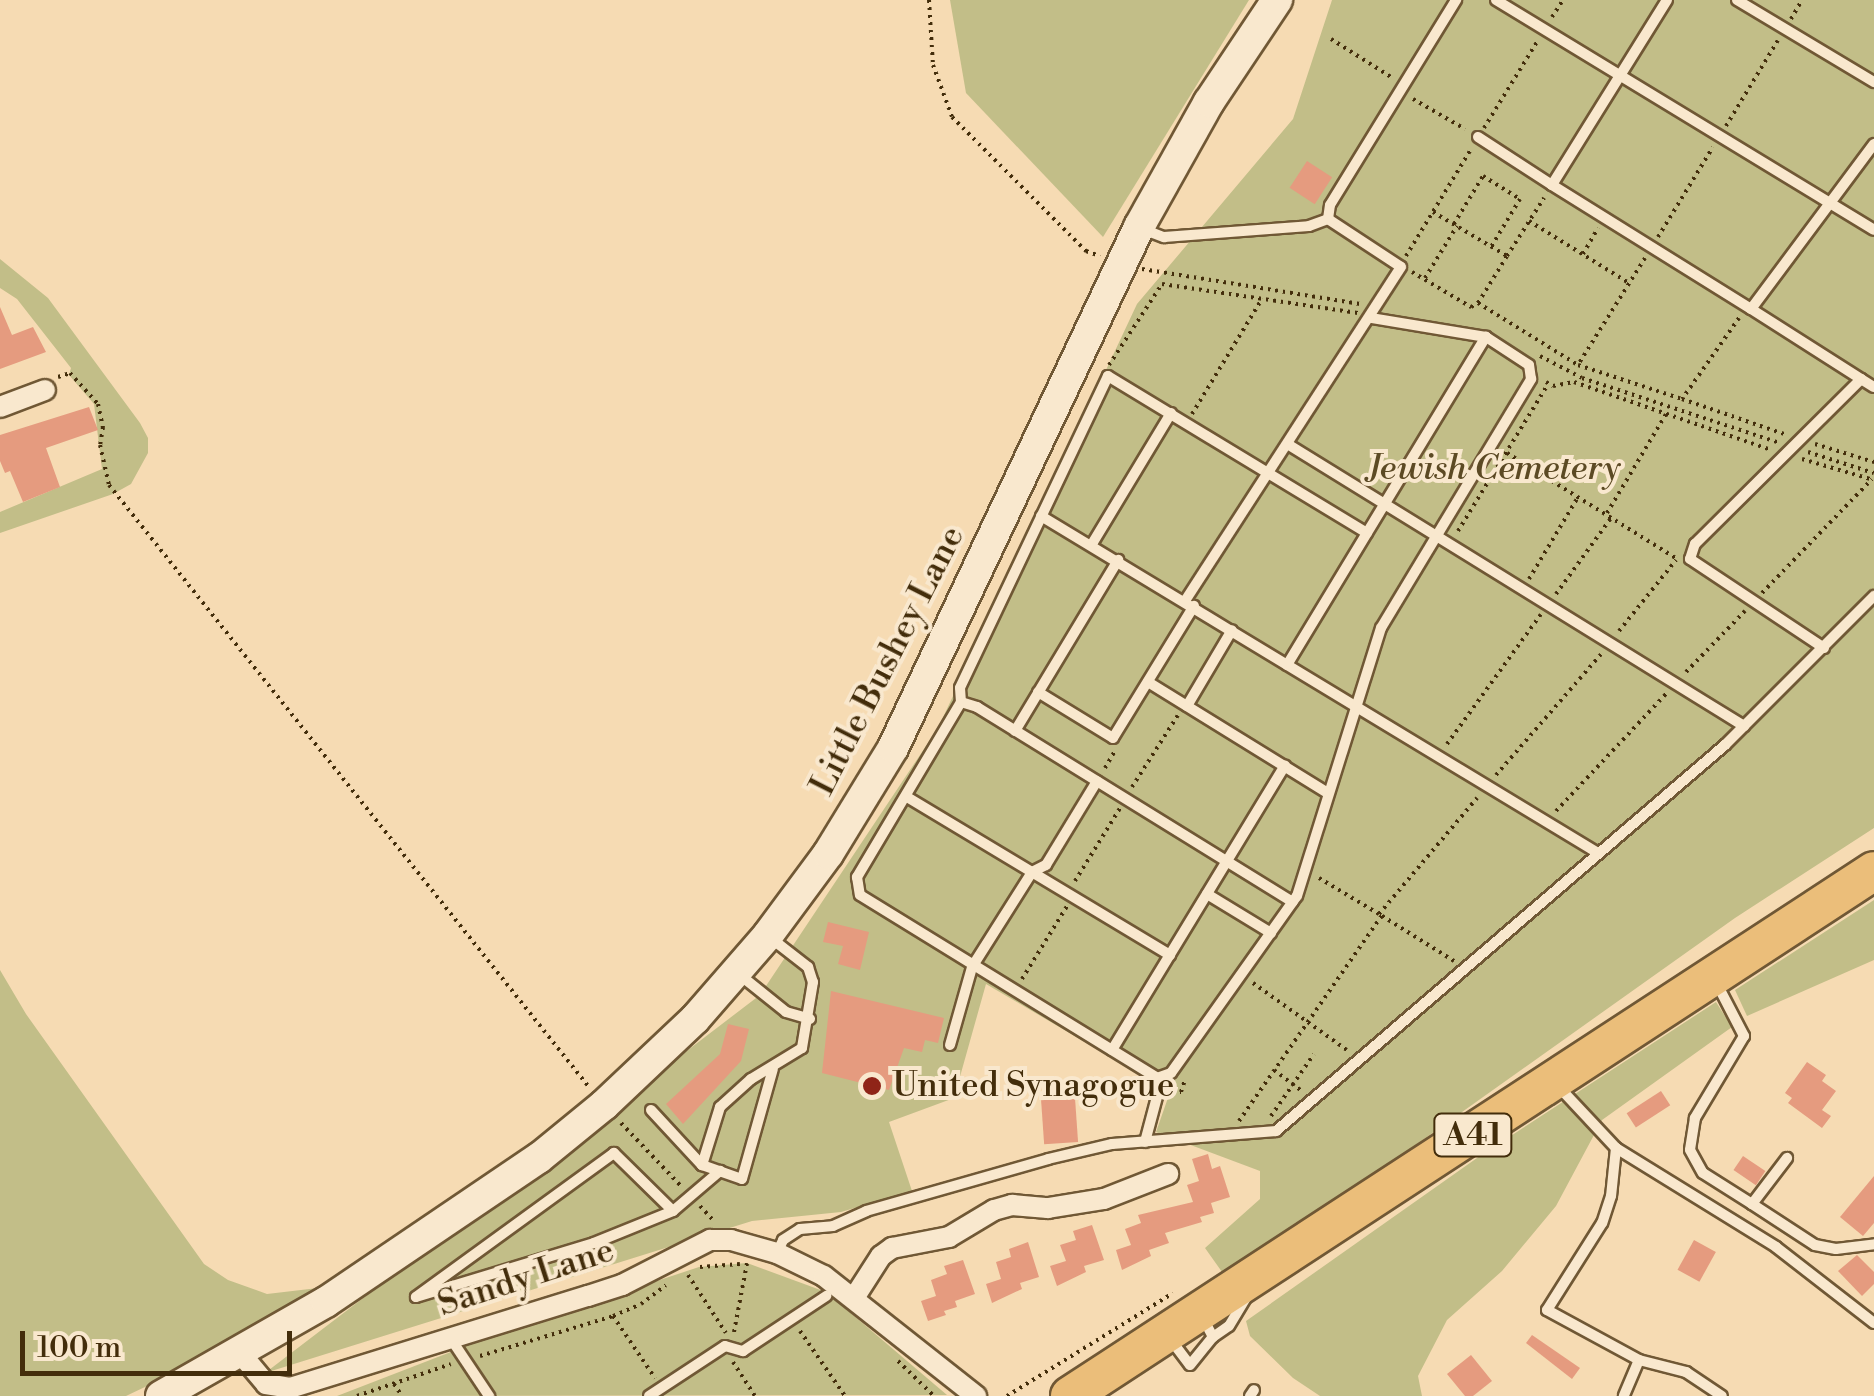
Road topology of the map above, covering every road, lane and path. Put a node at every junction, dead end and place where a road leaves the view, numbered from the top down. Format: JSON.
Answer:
{"nodes":[{"id":1,"x":929,"y":0,"type":"edge"},
{"id":2,"x":1277,"y":0,"type":"edge"},
{"id":3,"x":1456,"y":0,"type":"edge"},
{"id":4,"x":1496,"y":0,"type":"edge"},
{"id":5,"x":1563,"y":0,"type":"edge"},
{"id":6,"x":1667,"y":0,"type":"edge"},
{"id":7,"x":1736,"y":0,"type":"edge"},
{"id":8,"x":1802,"y":0,"type":"edge"},
{"id":9,"x":1785,"y":29,"type":"junction"},
{"id":10,"x":1544,"y":30,"type":"junction"},
{"id":11,"x":1331,"y":39,"type":"dead end"},
{"id":12,"x":1620,"y":76,"type":"junction"},
{"id":13,"x":1874,"y":82,"type":"edge"},
{"id":14,"x":1402,"y":88,"type":"junction"},
{"id":15,"x":1720,"y":136,"type":"junction"},
{"id":16,"x":1478,"y":137,"type":"junction"},
{"id":17,"x":1874,"y":144,"type":"edge"},
{"id":18,"x":1552,"y":185,"type":"junction"},
{"id":19,"x":1830,"y":203,"type":"junction"},
{"id":20,"x":1433,"y":212,"type":"junction"},
{"id":21,"x":1605,"y":218,"type":"junction"},
{"id":22,"x":1328,"y":220,"type":"junction"},
{"id":23,"x":1529,"y":221,"type":"junction"},
{"id":24,"x":1455,"y":225,"type":"junction"},
{"id":25,"x":1139,"y":227,"type":"junction"},
{"id":26,"x":1874,"y":230,"type":"edge"},
{"id":27,"x":1491,"y":247,"type":"junction"},
{"id":28,"x":1652,"y":247,"type":"junction"},
{"id":29,"x":1582,"y":254,"type":"junction"},
{"id":30,"x":1507,"y":256,"type":"junction"},
{"id":31,"x":1120,"y":265,"type":"junction"},
{"id":32,"x":1401,"y":267,"type":"junction"},
{"id":33,"x":1426,"y":278,"type":"junction"},
{"id":34,"x":1629,"y":283,"type":"junction"},
{"id":35,"x":1262,"y":298,"type":"junction"},
{"id":36,"x":1478,"y":303,"type":"junction"},
{"id":37,"x":1751,"y":309,"type":"junction"},
{"id":38,"x":1372,"y":318,"type":"junction"},
{"id":39,"x":1486,"y":337,"type":"junction"},
{"id":40,"x":1578,"y":364,"type":"junction"},
{"id":41,"x":1108,"y":376,"type":"junction"},
{"id":42,"x":1531,"y":376,"type":"junction"},
{"id":43,"x":1861,"y":379,"type":"junction"},
{"id":44,"x":1874,"y":388,"type":"edge"},
{"id":45,"x":45,"y":390,"type":"joint"},
{"id":46,"x":1682,"y":399,"type":"junction"},
{"id":47,"x":0,"y":407,"type":"edge"},
{"id":48,"x":1171,"y":413,"type":"junction"},
{"id":49,"x":1666,"y":414,"type":"junction"},
{"id":50,"x":1187,"y":423,"type":"junction"},
{"id":51,"x":1800,"y":439,"type":"junction"},
{"id":52,"x":1492,"y":443,"type":"junction"},
{"id":53,"x":1289,"y":446,"type":"junction"},
{"id":54,"x":1787,"y":454,"type":"junction"},
{"id":55,"x":1874,"y":462,"type":"edge"},
{"id":56,"x":1267,"y":470,"type":"junction"},
{"id":57,"x":1873,"y":480,"type":"edge"},
{"id":58,"x":1578,"y":497,"type":"junction"},
{"id":59,"x":1385,"y":506,"type":"junction"},
{"id":60,"x":1042,"y":516,"type":"junction"},
{"id":61,"x":1608,"y":516,"type":"junction"},
{"id":62,"x":1368,"y":534,"type":"junction"},
{"id":63,"x":1436,"y":536,"type":"junction"},
{"id":64,"x":1092,"y":544,"type":"junction"},
{"id":65,"x":1677,"y":559,"type":"junction"},
{"id":66,"x":1690,"y":559,"type":"junction"},
{"id":67,"x":1118,"y":560,"type":"junction"},
{"id":68,"x":1522,"y":590,"type":"junction"},
{"id":69,"x":1874,"y":596,"type":"edge"},
{"id":70,"x":1754,"y":602,"type":"junction"},
{"id":71,"x":1190,"y":604,"type":"junction"},
{"id":72,"x":1548,"y":605,"type":"junction"},
{"id":73,"x":1232,"y":630,"type":"junction"},
{"id":74,"x":1610,"y":643,"type":"junction"},
{"id":75,"x":1824,"y":648,"type":"junction"},
{"id":76,"x":1287,"y":665,"type":"junction"},
{"id":77,"x":1148,"y":682,"type":"junction"},
{"id":78,"x":1675,"y":684,"type":"junction"},
{"id":79,"x":1038,"y":692,"type":"junction"},
{"id":80,"x":961,"y":702,"type":"junction"},
{"id":81,"x":1354,"y":704,"type":"junction"},
{"id":82,"x":1187,"y":706,"type":"junction"},
{"id":83,"x":1744,"y":726,"type":"junction"},
{"id":84,"x":1015,"y":731,"type":"junction"},
{"id":85,"x":1113,"y":738,"type":"junction"},
{"id":86,"x":1438,"y":756,"type":"junction"},
{"id":87,"x":1285,"y":766,"type":"junction"},
{"id":88,"x":1097,"y":781,"type":"junction"},
{"id":89,"x":1488,"y":786,"type":"junction"},
{"id":90,"x":1328,"y":792,"type":"junction"},
{"id":91,"x":907,"y":797,"type":"junction"},
{"id":92,"x":1546,"y":822,"type":"junction"},
{"id":93,"x":1598,"y":853,"type":"junction"},
{"id":94,"x":1227,"y":861,"type":"junction"},
{"id":95,"x":1305,"y":870,"type":"junction"},
{"id":96,"x":1032,"y":872,"type":"junction"},
{"id":97,"x":1874,"y":872,"type":"edge"},
{"id":98,"x":1207,"y":894,"type":"junction"},
{"id":99,"x":1072,"y":896,"type":"junction"},
{"id":100,"x":1293,"y":902,"type":"junction"},
{"id":101,"x":1380,"y":914,"type":"junction"},
{"id":102,"x":1271,"y":933,"type":"junction"},
{"id":103,"x":768,"y":934,"type":"junction"},
{"id":104,"x":1170,"y":955,"type":"junction"},
{"id":105,"x":972,"y":967,"type":"junction"},
{"id":106,"x":1467,"y":968,"type":"junction"},
{"id":107,"x":737,"y":972,"type":"junction"},
{"id":108,"x":1240,"y":976,"type":"junction"},
{"id":109,"x":1713,"y":976,"type":"junction"},
{"id":110,"x":1014,"y":992,"type":"junction"},
{"id":111,"x":810,"y":1019,"type":"junction"},
{"id":112,"x":1307,"y":1022,"type":"junction"},
{"id":113,"x":950,"y":1045,"type":"dead end"},
{"id":114,"x":1112,"y":1050,"type":"junction"},
{"id":115,"x":1314,"y":1054,"type":"dead end"},
{"id":116,"x":1360,"y":1060,"type":"junction"},
{"id":117,"x":773,"y":1069,"type":"junction"},
{"id":118,"x":1274,"y":1070,"type":"junction"},
{"id":119,"x":1162,"y":1078,"type":"junction"},
{"id":120,"x":1554,"y":1082,"type":"junction"},
{"id":121,"x":1293,"y":1084,"type":"junction"},
{"id":122,"x":1314,"y":1100,"type":"junction"},
{"id":123,"x":604,"y":1106,"type":"junction"},
{"id":124,"x":651,"y":1110,"type":"dead end"},
{"id":125,"x":1258,"y":1134,"type":"junction"},
{"id":126,"x":1228,"y":1136,"type":"junction"},
{"id":127,"x":1146,"y":1142,"type":"junction"},
{"id":128,"x":1616,"y":1148,"type":"junction"},
{"id":129,"x":1787,"y":1158,"type":"dead end"},
{"id":130,"x":702,"y":1165,"type":"junction"},
{"id":131,"x":720,"y":1171,"type":"junction"},
{"id":132,"x":1168,"y":1174,"type":"dead end"},
{"id":133,"x":690,"y":1196,"type":"junction"},
{"id":134,"x":1752,"y":1204,"type":"junction"},
{"id":135,"x":673,"y":1211,"type":"junction"},
{"id":136,"x":1874,"y":1244,"type":"edge"},
{"id":137,"x":743,"y":1249,"type":"junction"},
{"id":138,"x":777,"y":1253,"type":"junction"},
{"id":139,"x":758,"y":1267,"type":"dead end"},
{"id":140,"x":670,"y":1282,"type":"dead end"},
{"id":141,"x":826,"y":1296,"type":"dead end"},
{"id":142,"x":854,"y":1298,"type":"junction"},
{"id":143,"x":613,"y":1316,"type":"junction"},
{"id":144,"x":792,"y":1319,"type":"junction"},
{"id":145,"x":1874,"y":1323,"type":"edge"},
{"id":146,"x":450,"y":1337,"type":"junction"},
{"id":147,"x":728,"y":1347,"type":"junction"},
{"id":148,"x":888,"y":1352,"type":"dead end"},
{"id":149,"x":241,"y":1354,"type":"junction"},
{"id":150,"x":465,"y":1360,"type":"junction"},
{"id":151,"x":1638,"y":1360,"type":"junction"},
{"id":152,"x":394,"y":1384,"type":"junction"},
{"id":153,"x":661,"y":1388,"type":"junction"},
{"id":154,"x":161,"y":1396,"type":"edge"},
{"id":155,"x":357,"y":1396,"type":"edge"},
{"id":156,"x":402,"y":1396,"type":"edge"},
{"id":157,"x":490,"y":1396,"type":"edge"},
{"id":158,"x":649,"y":1396,"type":"edge"},
{"id":159,"x":756,"y":1396,"type":"edge"},
{"id":160,"x":845,"y":1396,"type":"edge"},
{"id":161,"x":934,"y":1396,"type":"edge"},
{"id":162,"x":976,"y":1396,"type":"edge"},
{"id":163,"x":1070,"y":1396,"type":"edge"},
{"id":164,"x":1624,"y":1396,"type":"edge"},
{"id":165,"x":1722,"y":1396,"type":"edge"}],
"edges":[{"from":1,"to":31,"type":"path"},
{"from":2,"to":25,"type":"street","name":"Little Bushey Lane"},
{"from":3,"to":14,"type":"lane"},
{"from":4,"to":10,"type":"lane"},
{"from":5,"to":10,"type":"path"},
{"from":6,"to":12,"type":"lane"},
{"from":7,"to":9,"type":"lane"},
{"from":8,"to":9,"type":"path"},
{"from":9,"to":13,"type":"lane"},
{"from":9,"to":15,"type":"path"},
{"from":10,"to":12,"type":"lane"},
{"from":10,"to":16,"type":"path"},
{"from":11,"to":14,"type":"path"},
{"from":12,"to":15,"type":"lane"},
{"from":12,"to":18,"type":"lane"},
{"from":14,"to":16,"type":"path"},
{"from":14,"to":22,"type":"lane"},
{"from":15,"to":19,"type":"lane"},
{"from":15,"to":28,"type":"path"},
{"from":16,"to":18,"type":"lane"},
{"from":16,"to":20,"type":"path"},
{"from":17,"to":19,"type":"lane"},
{"from":18,"to":21,"type":"lane"},
{"from":18,"to":23,"type":"path"},
{"from":19,"to":26,"type":"lane"},
{"from":19,"to":37,"type":"lane"},
{"from":20,"to":24,"type":"path"},
{"from":20,"to":32,"type":"path"},
{"from":21,"to":28,"type":"lane"},
{"from":21,"to":29,"type":"path"},
{"from":22,"to":25,"type":"lane"},
{"from":22,"to":32,"type":"lane"},
{"from":23,"to":29,"type":"path"},
{"from":23,"to":30,"type":"path"},
{"from":24,"to":27,"type":"path"},
{"from":24,"to":27,"type":"path"},
{"from":24,"to":33,"type":"path"},
{"from":25,"to":31,"type":"street","name":"Little Bushey Lane"},
{"from":27,"to":30,"type":"path"},
{"from":28,"to":34,"type":"path"},
{"from":28,"to":37,"type":"lane"},
{"from":29,"to":34,"type":"path"},
{"from":30,"to":36,"type":"path"},
{"from":31,"to":103,"type":"street","name":"Little Bushey Lane"},
{"from":32,"to":33,"type":"path"},
{"from":32,"to":38,"type":"lane"},
{"from":33,"to":36,"type":"path"},
{"from":34,"to":40,"type":"path"},
{"from":35,"to":38,"type":"path"},
{"from":35,"to":41,"type":"path"},
{"from":35,"to":50,"type":"path"},
{"from":36,"to":40,"type":"path"},
{"from":37,"to":43,"type":"lane"},
{"from":37,"to":46,"type":"path"},
{"from":38,"to":39,"type":"lane"},
{"from":38,"to":53,"type":"lane"},
{"from":39,"to":42,"type":"lane"},
{"from":39,"to":59,"type":"lane"},
{"from":40,"to":46,"type":"path"},
{"from":41,"to":48,"type":"lane"},
{"from":41,"to":60,"type":"lane"},
{"from":42,"to":49,"type":"path"},
{"from":42,"to":52,"type":"lane"},
{"from":43,"to":44,"type":"lane"},
{"from":43,"to":51,"type":"lane"},
{"from":45,"to":47,"type":"street"},
{"from":45,"to":123,"type":"path"},
{"from":46,"to":51,"type":"path"},
{"from":48,"to":50,"type":"lane"},
{"from":48,"to":64,"type":"lane"},
{"from":49,"to":54,"type":"path"},
{"from":49,"to":61,"type":"path"},
{"from":50,"to":56,"type":"lane"},
{"from":51,"to":54,"type":"lane"},
{"from":51,"to":55,"type":"path"},
{"from":52,"to":58,"type":"path"},
{"from":52,"to":63,"type":"lane"},
{"from":53,"to":56,"type":"lane"},
{"from":53,"to":59,"type":"lane"},
{"from":54,"to":57,"type":"path"},
{"from":54,"to":66,"type":"lane"},
{"from":56,"to":62,"type":"lane"},
{"from":56,"to":71,"type":"lane"},
{"from":57,"to":70,"type":"path"},
{"from":58,"to":61,"type":"path"},
{"from":58,"to":68,"type":"path"},
{"from":59,"to":62,"type":"lane"},
{"from":59,"to":63,"type":"lane"},
{"from":60,"to":64,"type":"lane"},
{"from":60,"to":80,"type":"lane"},
{"from":61,"to":65,"type":"path"},
{"from":61,"to":72,"type":"path"},
{"from":62,"to":76,"type":"lane"},
{"from":63,"to":68,"type":"lane"},
{"from":63,"to":81,"type":"lane"},
{"from":64,"to":67,"type":"lane"},
{"from":65,"to":66,"type":"path"},
{"from":65,"to":74,"type":"path"},
{"from":66,"to":70,"type":"lane"},
{"from":67,"to":71,"type":"lane"},
{"from":67,"to":79,"type":"lane"},
{"from":68,"to":72,"type":"lane"},
{"from":69,"to":75,"type":"lane"},
{"from":70,"to":75,"type":"lane"},
{"from":70,"to":78,"type":"path"},
{"from":71,"to":73,"type":"lane"},
{"from":71,"to":77,"type":"lane"},
{"from":72,"to":74,"type":"lane"},
{"from":72,"to":86,"type":"path"},
{"from":73,"to":76,"type":"lane"},
{"from":73,"to":82,"type":"lane"},
{"from":74,"to":78,"type":"lane"},
{"from":74,"to":89,"type":"path"},
{"from":75,"to":83,"type":"lane"},
{"from":76,"to":81,"type":"lane"},
{"from":77,"to":82,"type":"lane"},
{"from":77,"to":85,"type":"lane"},
{"from":78,"to":83,"type":"lane"},
{"from":78,"to":92,"type":"path"},
{"from":79,"to":84,"type":"lane"},
{"from":79,"to":85,"type":"lane"},
{"from":80,"to":84,"type":"lane"},
{"from":80,"to":91,"type":"lane"},
{"from":81,"to":86,"type":"lane"},
{"from":81,"to":90,"type":"lane"},
{"from":82,"to":87,"type":"lane"},
{"from":83,"to":93,"type":"lane"},
{"from":84,"to":88,"type":"lane"},
{"from":85,"to":88,"type":"path"},
{"from":86,"to":89,"type":"lane"},
{"from":87,"to":90,"type":"lane"},
{"from":87,"to":94,"type":"lane"},
{"from":88,"to":94,"type":"lane"},
{"from":88,"to":96,"type":"lane"},
{"from":89,"to":92,"type":"lane"},
{"from":89,"to":101,"type":"path"},
{"from":90,"to":95,"type":"lane"},
{"from":91,"to":96,"type":"lane"},
{"from":91,"to":105,"type":"lane"},
{"from":92,"to":93,"type":"lane"},
{"from":93,"to":106,"type":"lane"},
{"from":94,"to":98,"type":"lane"},
{"from":94,"to":100,"type":"lane"},
{"from":95,"to":100,"type":"lane"},
{"from":95,"to":101,"type":"path"},
{"from":96,"to":99,"type":"lane"},
{"from":96,"to":105,"type":"lane"},
{"from":97,"to":109,"type":"highway","number":"A41"},
{"from":98,"to":102,"type":"lane"},
{"from":98,"to":104,"type":"lane"},
{"from":99,"to":104,"type":"lane"},
{"from":99,"to":110,"type":"path"},
{"from":100,"to":102,"type":"lane"},
{"from":101,"to":106,"type":"path"},
{"from":101,"to":112,"type":"path"},
{"from":102,"to":108,"type":"lane"},
{"from":103,"to":107,"type":"street","name":"Little Bushey Lane"},
{"from":103,"to":111,"type":"lane"},
{"from":104,"to":114,"type":"lane"},
{"from":105,"to":110,"type":"lane"},
{"from":105,"to":113,"type":"lane"},
{"from":106,"to":116,"type":"lane"},
{"from":107,"to":111,"type":"lane"},
{"from":107,"to":123,"type":"street","name":"Little Bushey Lane"},
{"from":108,"to":112,"type":"path"},
{"from":108,"to":119,"type":"lane"},
{"from":109,"to":120,"type":"highway","number":"A41"},
{"from":109,"to":134,"type":"lane"},
{"from":110,"to":114,"type":"lane"},
{"from":111,"to":117,"type":"lane"},
{"from":112,"to":116,"type":"path"},
{"from":112,"to":118,"type":"path"},
{"from":114,"to":119,"type":"lane"},
{"from":115,"to":121,"type":"path"},
{"from":116,"to":122,"type":"lane"},
{"from":117,"to":130,"type":"lane"},
{"from":117,"to":131,"type":"lane"},
{"from":118,"to":121,"type":"path"},
{"from":118,"to":126,"type":"path"},
{"from":119,"to":127,"type":"lane"},
{"from":120,"to":128,"type":"lane"},
{"from":120,"to":163,"type":"highway","number":"A41"},
{"from":121,"to":122,"type":"path"},
{"from":121,"to":125,"type":"path"},
{"from":122,"to":125,"type":"lane"},
{"from":123,"to":133,"type":"path"},
{"from":123,"to":149,"type":"street","name":"Little Bushey Lane"},
{"from":124,"to":130,"type":"lane"},
{"from":125,"to":126,"type":"lane"},
{"from":126,"to":127,"type":"lane"},
{"from":127,"to":138,"type":"lane"},
{"from":128,"to":145,"type":"lane"},
{"from":128,"to":151,"type":"lane"},
{"from":129,"to":134,"type":"lane"},
{"from":130,"to":131,"type":"lane"},
{"from":131,"to":133,"type":"lane"},
{"from":132,"to":142,"type":"street"},
{"from":133,"to":135,"type":"lane"},
{"from":133,"to":137,"type":"path"},
{"from":134,"to":136,"type":"lane"},
{"from":135,"to":135,"type":"lane"},
{"from":137,"to":138,"type":"street"},
{"from":137,"to":139,"type":"path"},
{"from":137,"to":146,"type":"street","name":"Sandy Lane"},
{"from":137,"to":147,"type":"path"},
{"from":137,"to":147,"type":"path"},
{"from":138,"to":142,"type":"street"},
{"from":140,"to":143,"type":"path"},
{"from":141,"to":144,"type":"lane"},
{"from":142,"to":162,"type":"street"},
{"from":143,"to":150,"type":"path"},
{"from":143,"to":153,"type":"path"},
{"from":144,"to":147,"type":"lane"},
{"from":144,"to":160,"type":"path"},
{"from":146,"to":149,"type":"street","name":"Sandy Lane"},
{"from":146,"to":150,"type":"lane"},
{"from":147,"to":153,"type":"lane"},
{"from":147,"to":159,"type":"path"},
{"from":148,"to":161,"type":"path"},
{"from":149,"to":154,"type":"street","name":"Little Bushey Lane"},
{"from":150,"to":152,"type":"path"},
{"from":150,"to":157,"type":"lane"},
{"from":151,"to":164,"type":"lane"},
{"from":151,"to":165,"type":"lane"},
{"from":152,"to":155,"type":"path"},
{"from":152,"to":156,"type":"path"},
{"from":153,"to":158,"type":"lane"}]}
